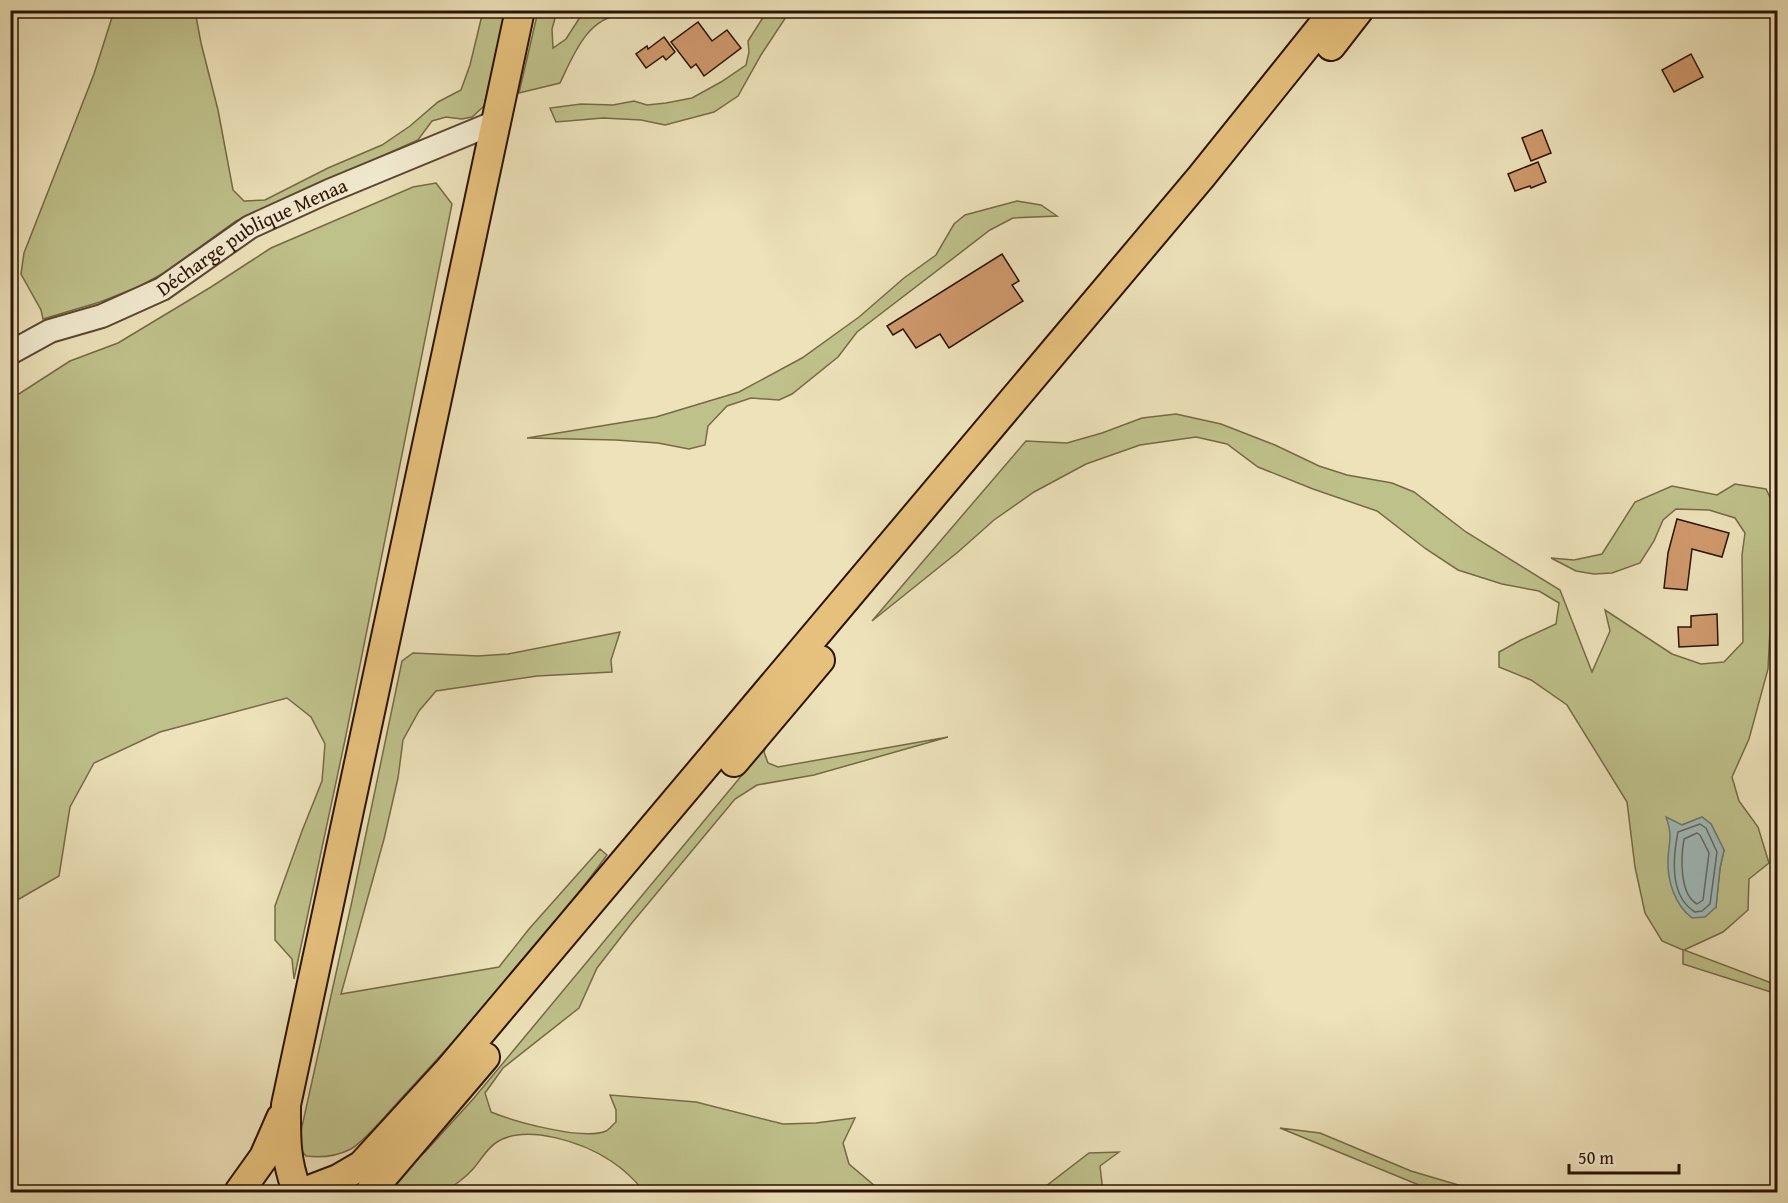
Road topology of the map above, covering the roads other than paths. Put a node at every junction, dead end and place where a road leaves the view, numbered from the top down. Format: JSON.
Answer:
{"nodes":[{"id":1,"x":520,"y":10,"type":"edge"},
{"id":2,"x":1335,"y":10,"type":"edge"},
{"id":3,"x":1359,"y":10,"type":"edge"},
{"id":4,"x":496,"y":122,"type":"junction"},
{"id":5,"x":10,"y":353,"type":"edge"},
{"id":6,"x":286,"y":1105,"type":"junction"},
{"id":7,"x":301,"y":1191,"type":"edge"},
{"id":8,"x":239,"y":1192,"type":"edge"},
{"id":9,"x":244,"y":1192,"type":"edge"},
{"id":10,"x":370,"y":1192,"type":"edge"}],
"edges":[{"from":1,"to":4,"type":"main road"},
{"from":2,"to":7,"type":"main road"},
{"from":3,"to":10,"type":"main road"},
{"from":4,"to":5,"type":"street","name":"Décharge publique Menaa"},
{"from":4,"to":6,"type":"main road"},
{"from":6,"to":7,"type":"main road"},
{"from":6,"to":8,"type":"main road"},
{"from":7,"to":9,"type":"main road"}]}
